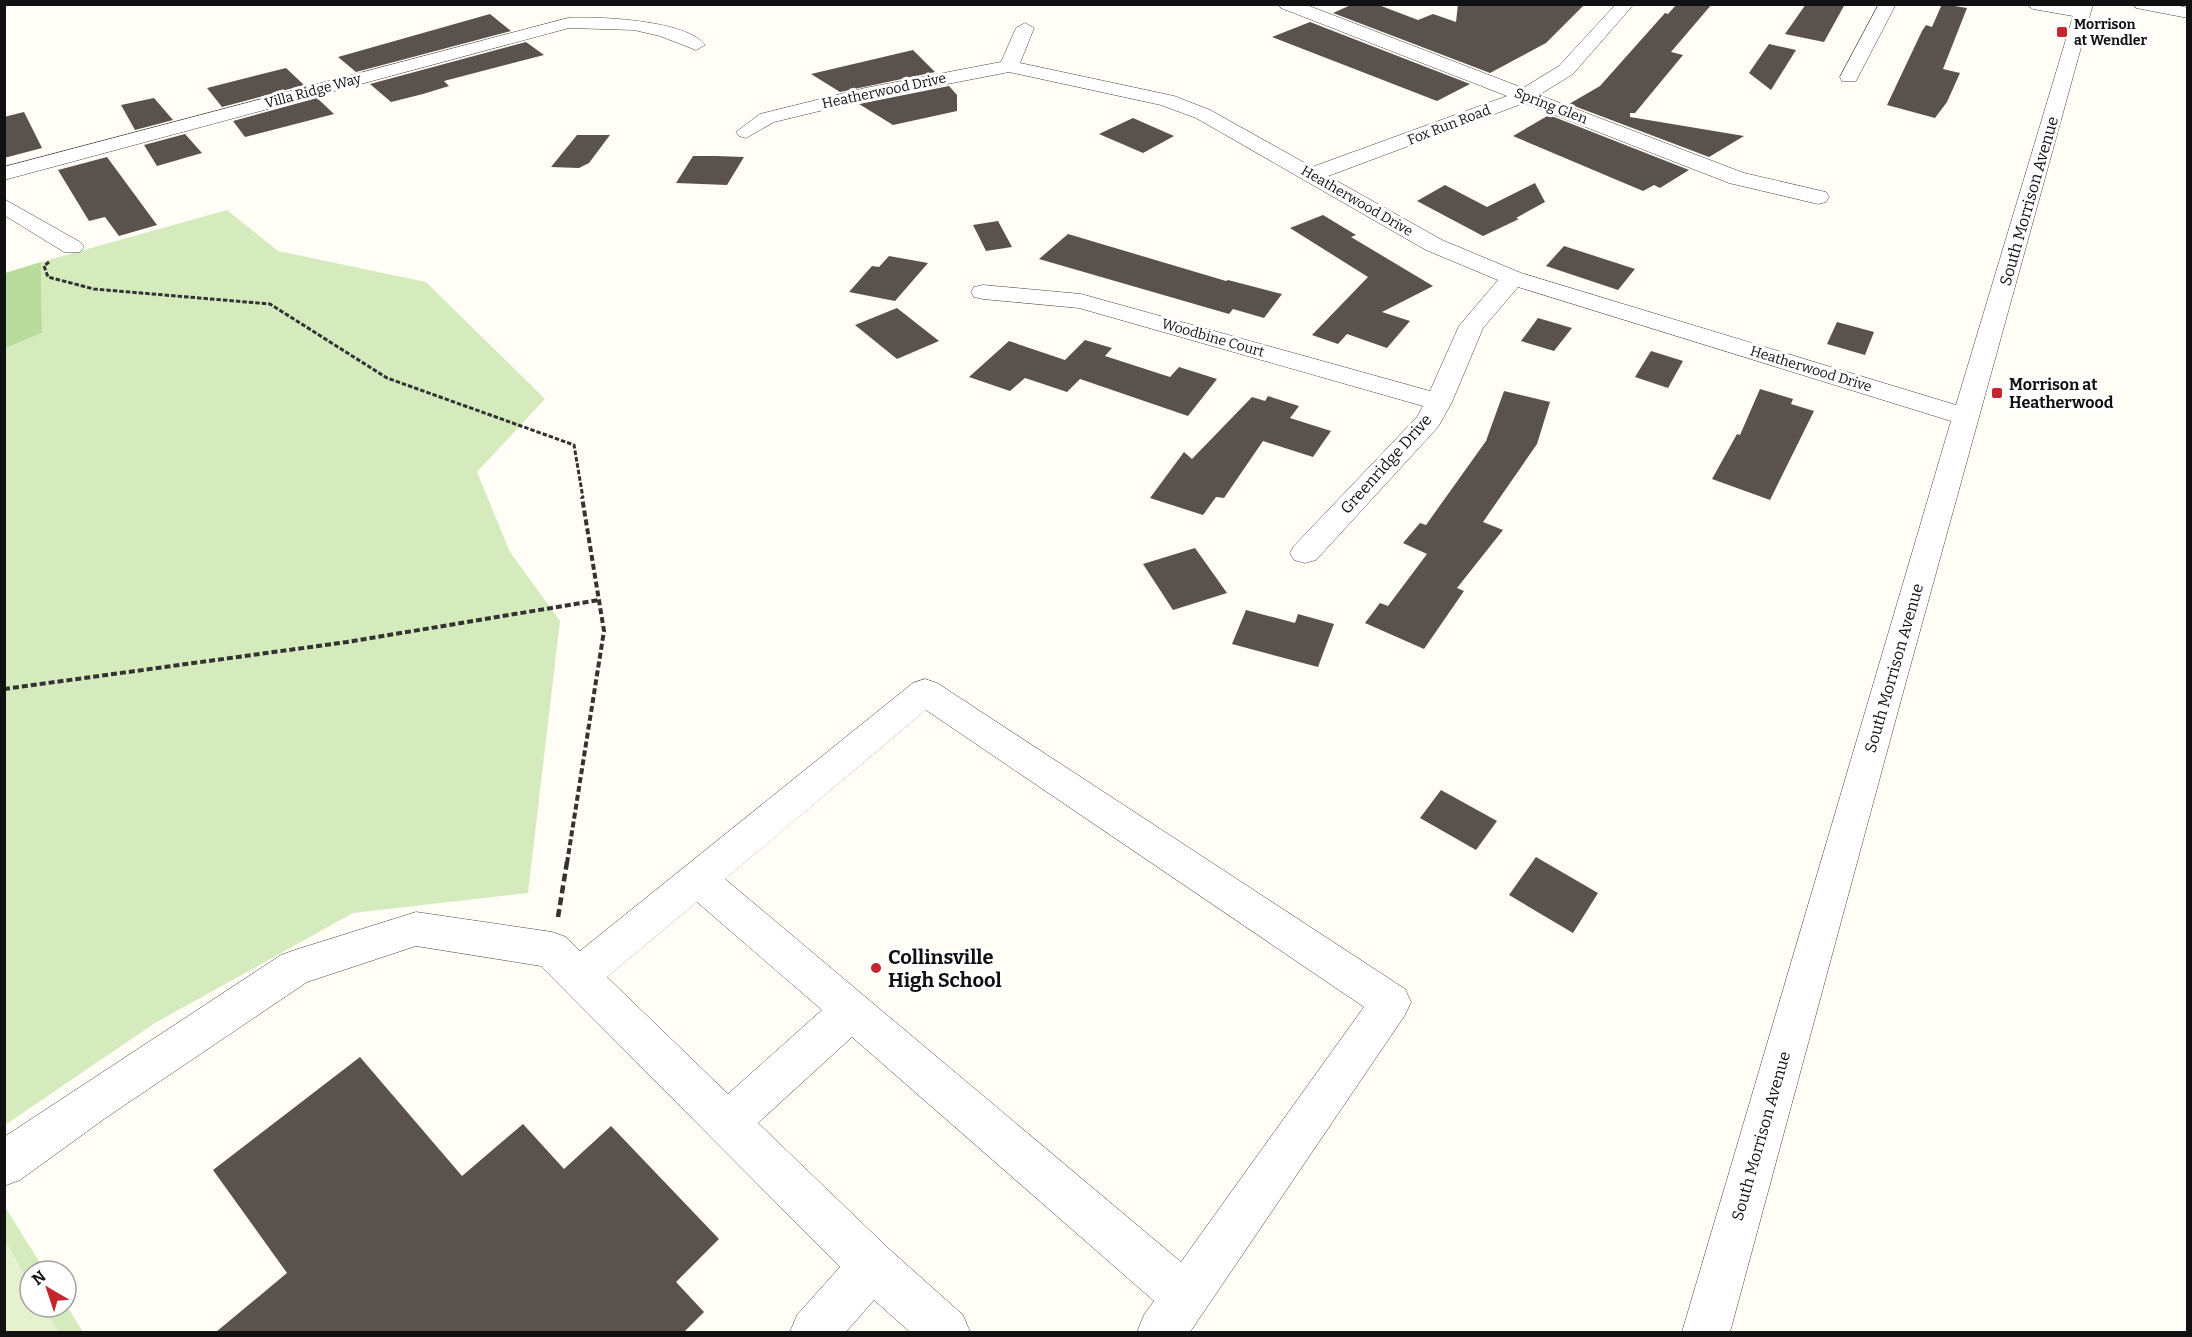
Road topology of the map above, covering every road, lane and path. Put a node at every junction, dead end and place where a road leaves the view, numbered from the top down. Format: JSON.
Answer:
{"nodes":[{"id":1,"x":1287,"y":4,"type":"edge"},
{"id":2,"x":1626,"y":4,"type":"edge"},
{"id":3,"x":1888,"y":4,"type":"edge"},
{"id":4,"x":2033,"y":4,"type":"edge"},
{"id":5,"x":2142,"y":4,"type":"edge"},
{"id":6,"x":2084,"y":9,"type":"edge"},
{"id":7,"x":2187,"y":13,"type":"edge"},
{"id":8,"x":1025,"y":28,"type":"dead end"},
{"id":9,"x":696,"y":45,"type":"dead end"},
{"id":10,"x":1009,"y":66,"type":"junction"},
{"id":11,"x":1849,"y":77,"type":"dead end"},
{"id":12,"x":1524,"y":96,"type":"junction"},
{"id":13,"x":746,"y":132,"type":"dead end"},
{"id":14,"x":4,"y":174,"type":"edge"},
{"id":15,"x":1311,"y":175,"type":"junction"},
{"id":16,"x":1818,"y":197,"type":"dead end"},
{"id":17,"x":4,"y":204,"type":"edge"},
{"id":18,"x":72,"y":247,"type":"joint"},
{"id":19,"x":1513,"y":278,"type":"junction"},
{"id":20,"x":983,"y":292,"type":"dead end"},
{"id":21,"x":1439,"y":402,"type":"junction"},
{"id":22,"x":1967,"y":417,"type":"junction"},
{"id":23,"x":1305,"y":553,"type":"dead end"},
{"id":24,"x":599,"y":600,"type":"junction"},
{"id":25,"x":4,"y":689,"type":"edge"},
{"id":26,"x":698,"y":879,"type":"junction"},
{"id":27,"x":566,"y":963,"type":"junction"},
{"id":28,"x":852,"y":1010,"type":"junction"},
{"id":29,"x":727,"y":1123,"type":"junction"},
{"id":30,"x":4,"y":1164,"type":"edge"},
{"id":31,"x":872,"y":1266,"type":"junction"},
{"id":32,"x":1186,"y":1297,"type":"junction"},
{"id":33,"x":814,"y":1332,"type":"edge"},
{"id":34,"x":946,"y":1332,"type":"edge"},
{"id":35,"x":1161,"y":1332,"type":"edge"},
{"id":36,"x":1706,"y":1332,"type":"edge"}],
"edges":[{"from":1,"to":12,"type":"street","name":"Spring Glen"},
{"from":2,"to":12,"type":"street","name":"Fox Run Road"},
{"from":3,"to":11,"type":"street"},
{"from":4,"to":6,"type":"street"},
{"from":5,"to":7,"type":"street"},
{"from":6,"to":22,"type":"street","name":"South Morrison Avenue"},
{"from":8,"to":10,"type":"street"},
{"from":9,"to":14,"type":"street","name":"Villa Ridge Way"},
{"from":10,"to":13,"type":"street","name":"Heatherwood Drive"},
{"from":10,"to":15,"type":"street","name":"Heatherwood Drive"},
{"from":12,"to":15,"type":"street","name":"Fox Run Road"},
{"from":12,"to":16,"type":"street","name":"Spring Glen"},
{"from":15,"to":19,"type":"street","name":"Heatherwood Drive"},
{"from":17,"to":18,"type":"street"},
{"from":18,"to":24,"type":"path"},
{"from":19,"to":21,"type":"street","name":"Greenridge Drive"},
{"from":19,"to":22,"type":"street","name":"Heatherwood Drive"},
{"from":20,"to":21,"type":"street","name":"Woodbine Court"},
{"from":21,"to":23,"type":"street","name":"Greenridge Drive"},
{"from":22,"to":36,"type":"street","name":"South Morrison Avenue"},
{"from":24,"to":25,"type":"path"},
{"from":24,"to":27,"type":"path"},
{"from":26,"to":27,"type":"street"},
{"from":26,"to":28,"type":"street"},
{"from":26,"to":32,"type":"street"},
{"from":27,"to":29,"type":"street"},
{"from":27,"to":30,"type":"street"},
{"from":28,"to":29,"type":"street"},
{"from":28,"to":32,"type":"street"},
{"from":29,"to":31,"type":"street"},
{"from":31,"to":33,"type":"street"},
{"from":31,"to":34,"type":"street"},
{"from":32,"to":35,"type":"street"}]}
